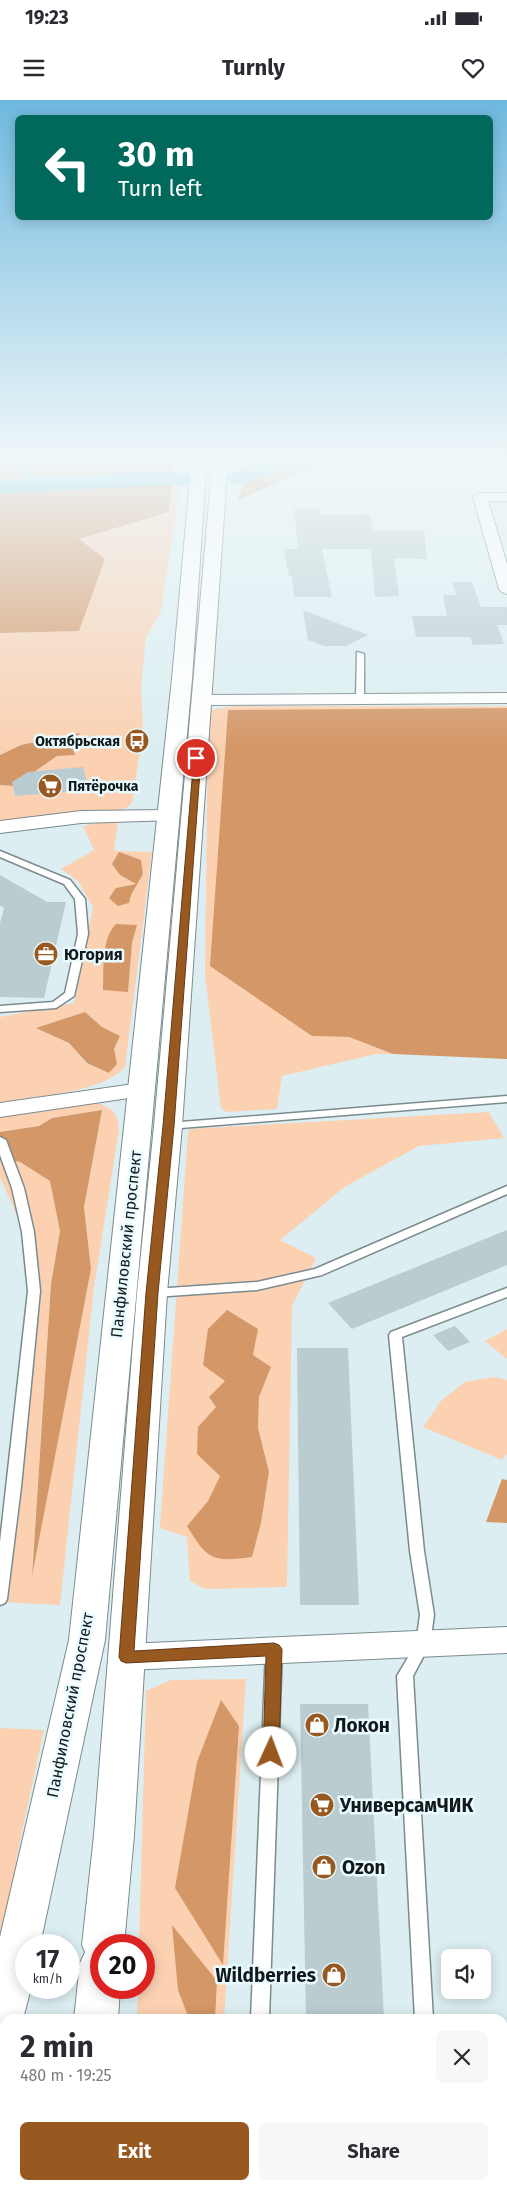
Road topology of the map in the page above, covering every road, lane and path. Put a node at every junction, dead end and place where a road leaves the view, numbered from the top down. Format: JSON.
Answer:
{"nodes":[{"id":1,"x":192,"y":554,"type":"edge"},
{"id":2,"x":213,"y":554,"type":"edge"},
{"id":3,"x":497,"y":554,"type":"edge"},
{"id":4,"x":507,"y":589,"type":"edge"},
{"id":5,"x":360,"y":654,"type":"dead end"},
{"id":6,"x":507,"y":698,"type":"edge"},
{"id":7,"x":360,"y":699,"type":"junction"},
{"id":8,"x":201,"y":700,"type":"junction"},
{"id":9,"x":168,"y":816,"type":"junction"},
{"id":10,"x":0,"y":827,"type":"edge"},
{"id":11,"x":0,"y":854,"type":"edge"},
{"id":12,"x":0,"y":1009,"type":"edge"},
{"id":13,"x":141,"y":1090,"type":"junction"},
{"id":14,"x":507,"y":1098,"type":"edge"},
{"id":15,"x":0,"y":1110,"type":"edge"},
{"id":16,"x":168,"y":1126,"type":"junction"},
{"id":17,"x":0,"y":1140,"type":"edge"},
{"id":18,"x":507,"y":1190,"type":"edge"},
{"id":19,"x":507,"y":1292,"type":"edge"},
{"id":20,"x":152,"y":1293,"type":"junction"},
{"id":21,"x":0,"y":1599,"type":"edge"},
{"id":22,"x":507,"y":1640,"type":"edge"},
{"id":23,"x":423,"y":1644,"type":"junction"},
{"id":24,"x":274,"y":1649,"type":"junction"},
{"id":25,"x":126,"y":1657,"type":"junction"},
{"id":26,"x":104,"y":1934,"type":"edge"},
{"id":27,"x":98,"y":1999,"type":"edge"},
{"id":28,"x":3,"y":2014,"type":"edge"},
{"id":29,"x":96,"y":2014,"type":"edge"},
{"id":30,"x":260,"y":2014,"type":"edge"},
{"id":31,"x":424,"y":2014,"type":"edge"}],
"edges":[{"from":1,"to":9,"type":"main road","name":"Панфиловский проспект"},
{"from":2,"to":8,"type":"main road","name":"Панфиловский проспект"},
{"from":3,"to":4,"type":"street"},
{"from":5,"to":7,"type":"lane"},
{"from":6,"to":7,"type":"street"},
{"from":7,"to":8,"type":"street"},
{"from":8,"to":16,"type":"main road","name":"Панфиловский проспект"},
{"from":9,"to":10,"type":"street"},
{"from":9,"to":13,"type":"main road","name":"Панфиловский проспект"},
{"from":11,"to":12,"type":"lane"},
{"from":13,"to":15,"type":"street"},
{"from":13,"to":28,"type":"main road","name":"Панфиловский проспект"},
{"from":14,"to":16,"type":"lane"},
{"from":16,"to":20,"type":"main road","name":"Панфиловский проспект"},
{"from":17,"to":21,"type":"lane"},
{"from":18,"to":20,"type":"lane"},
{"from":19,"to":23,"type":"lane"},
{"from":20,"to":25,"type":"main road","name":"Панфиловский проспект"},
{"from":22,"to":23,"type":"street"},
{"from":23,"to":24,"type":"street"},
{"from":23,"to":31,"type":"lane"},
{"from":24,"to":25,"type":"street"},
{"from":24,"to":30,"type":"lane"},
{"from":25,"to":26,"type":"main road","name":"Панфиловский проспект"},
{"from":27,"to":29,"type":"main road"}]}
